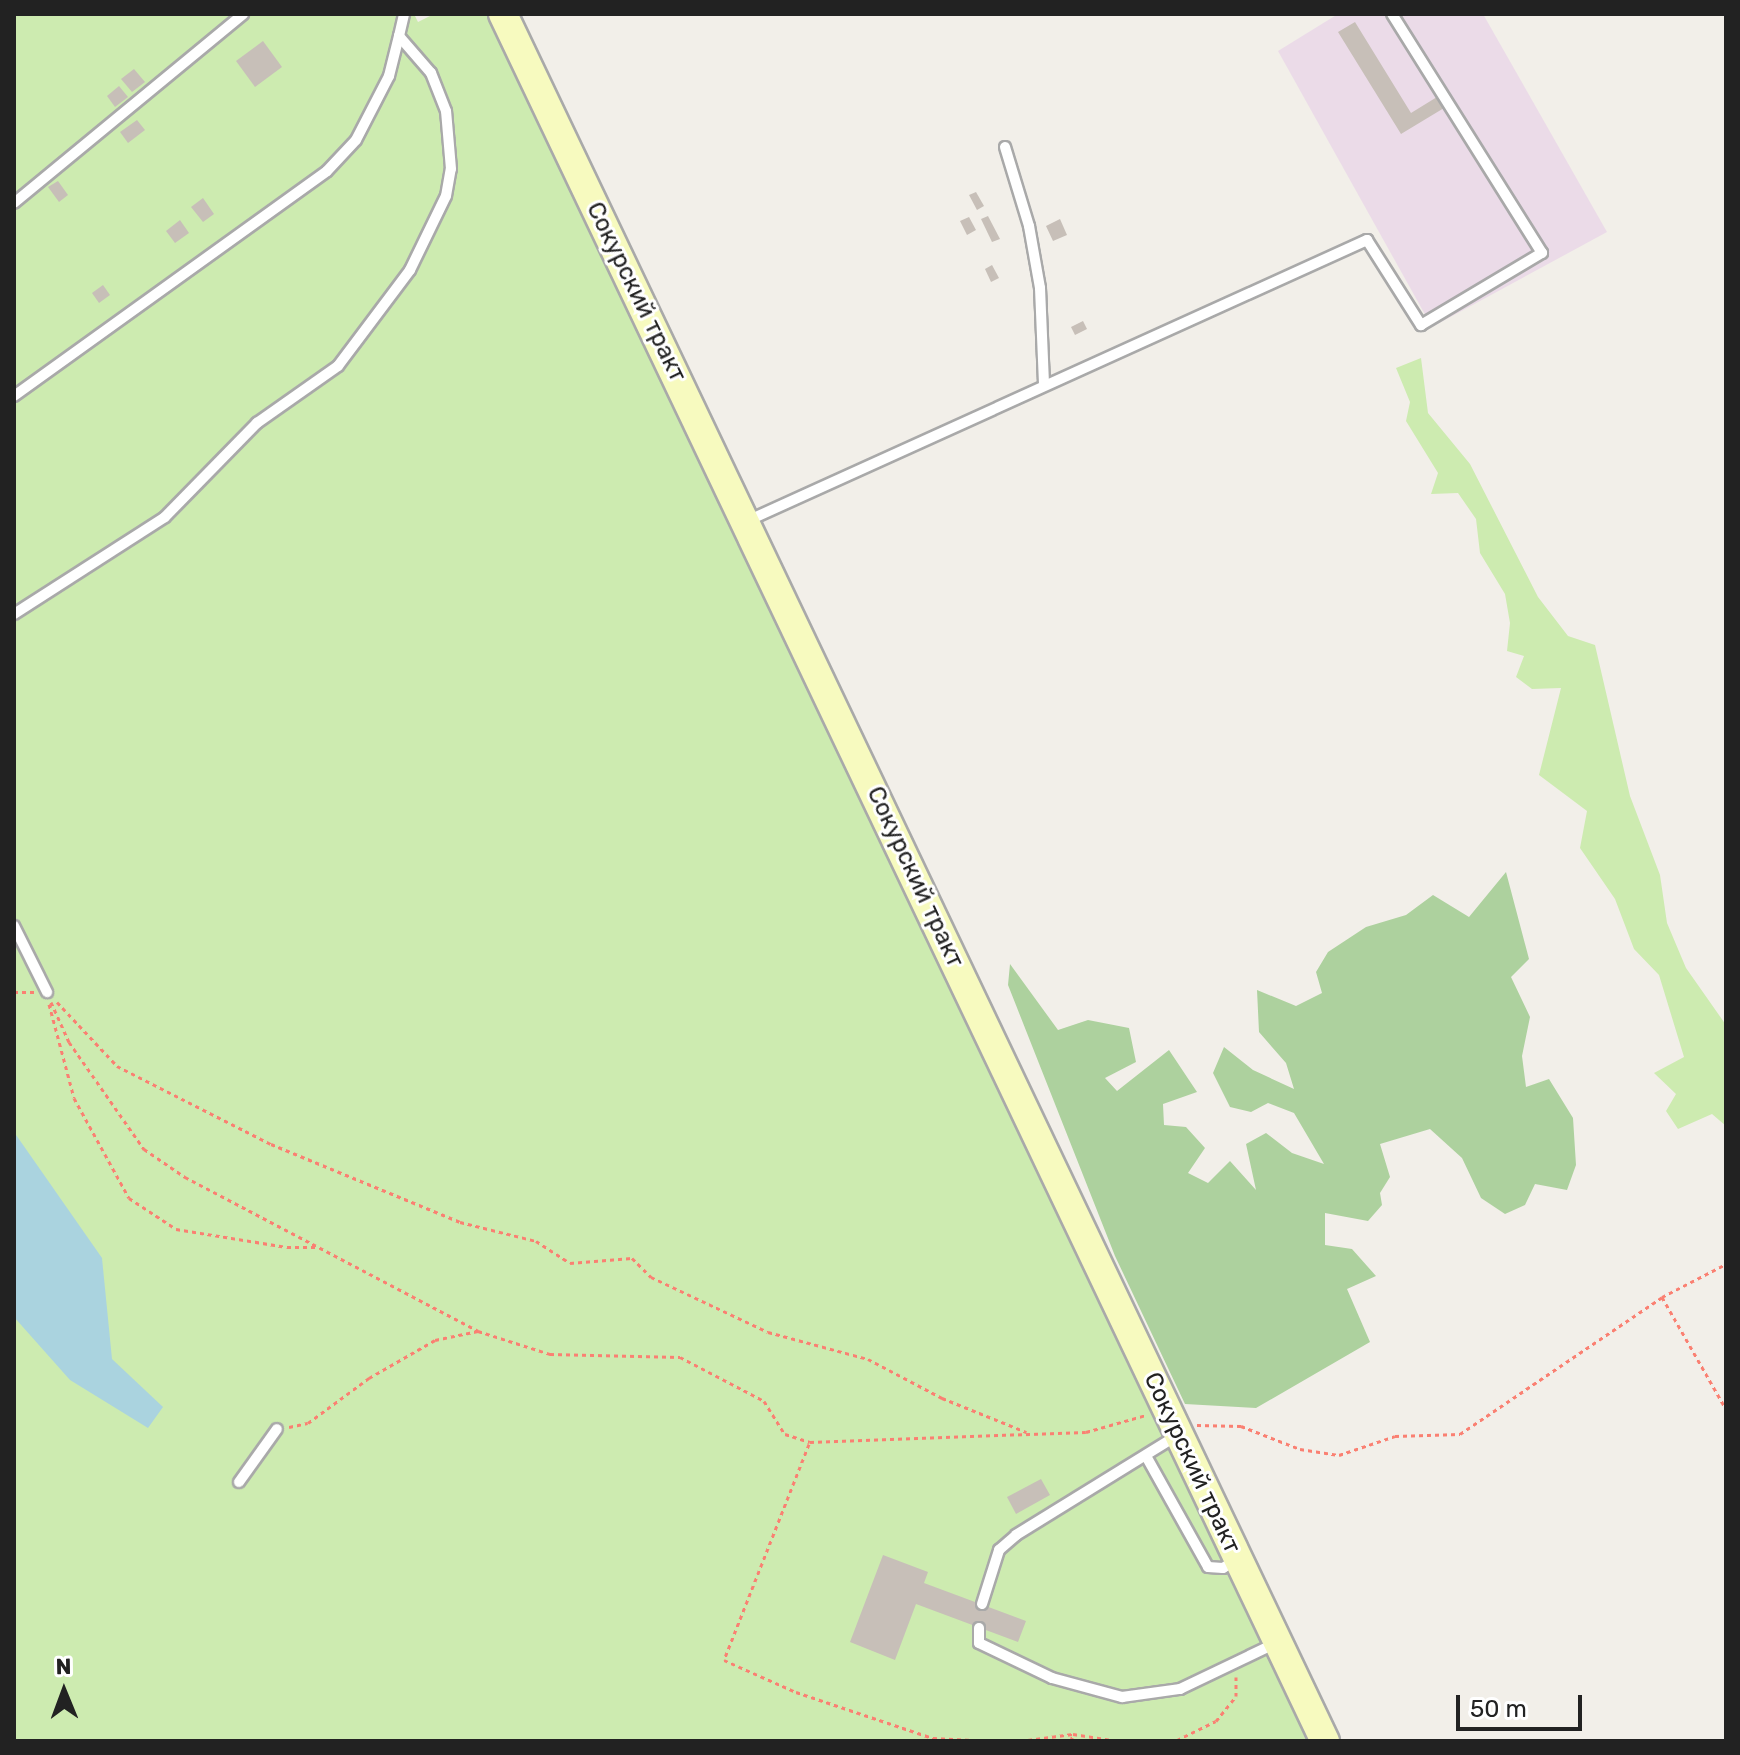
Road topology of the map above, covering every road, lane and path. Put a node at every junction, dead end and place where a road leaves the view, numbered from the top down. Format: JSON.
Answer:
{"nodes":[{"id":1,"x":243,"y":14,"type":"edge"},
{"id":2,"x":404,"y":14,"type":"edge"},
{"id":3,"x":503,"y":14,"type":"edge"},
{"id":4,"x":1392,"y":14,"type":"edge"},
{"id":5,"x":399,"y":36,"type":"junction"},
{"id":6,"x":1005,"y":147,"type":"dead end"},
{"id":7,"x":14,"y":203,"type":"edge"},
{"id":8,"x":1044,"y":383,"type":"junction"},
{"id":9,"x":14,"y":396,"type":"edge"},
{"id":10,"x":745,"y":522,"type":"junction"},
{"id":11,"x":14,"y":614,"type":"edge"},
{"id":12,"x":14,"y":926,"type":"edge"},
{"id":13,"x":14,"y":992,"type":"edge"},
{"id":14,"x":47,"y":992,"type":"junction"},
{"id":15,"x":319,"y":1247,"type":"junction"},
{"id":16,"x":1726,"y":1264,"type":"edge"},
{"id":17,"x":1662,"y":1297,"type":"junction"},
{"id":18,"x":478,"y":1331,"type":"junction"},
{"id":19,"x":1726,"y":1409,"type":"edge"},
{"id":20,"x":1174,"y":1422,"type":"junction"},
{"id":21,"x":277,"y":1429,"type":"joint"},
{"id":22,"x":1026,"y":1432,"type":"junction"},
{"id":23,"x":810,"y":1442,"type":"junction"},
{"id":24,"x":1146,"y":1456,"type":"junction"},
{"id":25,"x":239,"y":1482,"type":"dead end"},
{"id":26,"x":1236,"y":1560,"type":"junction"},
{"id":27,"x":982,"y":1604,"type":"dead end"},
{"id":28,"x":979,"y":1628,"type":"dead end"},
{"id":29,"x":1278,"y":1642,"type":"junction"},
{"id":30,"x":1235,"y":1663,"type":"junction"},
{"id":31,"x":1073,"y":1734,"type":"junction"},
{"id":32,"x":993,"y":1741,"type":"edge"},
{"id":33,"x":1020,"y":1741,"type":"edge"},
{"id":34,"x":1071,"y":1741,"type":"edge"},
{"id":35,"x":1119,"y":1741,"type":"edge"},
{"id":36,"x":1159,"y":1741,"type":"edge"},
{"id":37,"x":1325,"y":1741,"type":"edge"}],
"edges":[{"from":1,"to":7,"type":"lane"},
{"from":2,"to":5,"type":"lane"},
{"from":3,"to":10,"type":"street","name":"Сокурский тракт"},
{"from":4,"to":8,"type":"lane"},
{"from":5,"to":9,"type":"lane"},
{"from":5,"to":11,"type":"lane"},
{"from":6,"to":8,"type":"lane"},
{"from":8,"to":10,"type":"lane"},
{"from":10,"to":20,"type":"street","name":"Сокурский тракт"},
{"from":12,"to":14,"type":"lane"},
{"from":13,"to":14,"type":"path"},
{"from":14,"to":15,"type":"path"},
{"from":14,"to":15,"type":"path"},
{"from":14,"to":22,"type":"path"},
{"from":15,"to":18,"type":"path"},
{"from":16,"to":17,"type":"path"},
{"from":17,"to":19,"type":"path"},
{"from":17,"to":20,"type":"path"},
{"from":18,"to":21,"type":"path"},
{"from":18,"to":23,"type":"path"},
{"from":20,"to":22,"type":"path"},
{"from":20,"to":24,"type":"lane"},
{"from":20,"to":26,"type":"street","name":"Сокурский тракт"},
{"from":21,"to":25,"type":"lane"},
{"from":22,"to":23,"type":"path"},
{"from":23,"to":32,"type":"path"},
{"from":24,"to":26,"type":"lane"},
{"from":24,"to":27,"type":"lane"},
{"from":26,"to":29,"type":"street","name":"Сокурский тракт"},
{"from":28,"to":30,"type":"lane"},
{"from":29,"to":30,"type":"lane"},
{"from":29,"to":37,"type":"street","name":"Сокурский тракт"},
{"from":30,"to":36,"type":"path"},
{"from":31,"to":33,"type":"path"},
{"from":31,"to":34,"type":"path"},
{"from":31,"to":35,"type":"path"}]}
